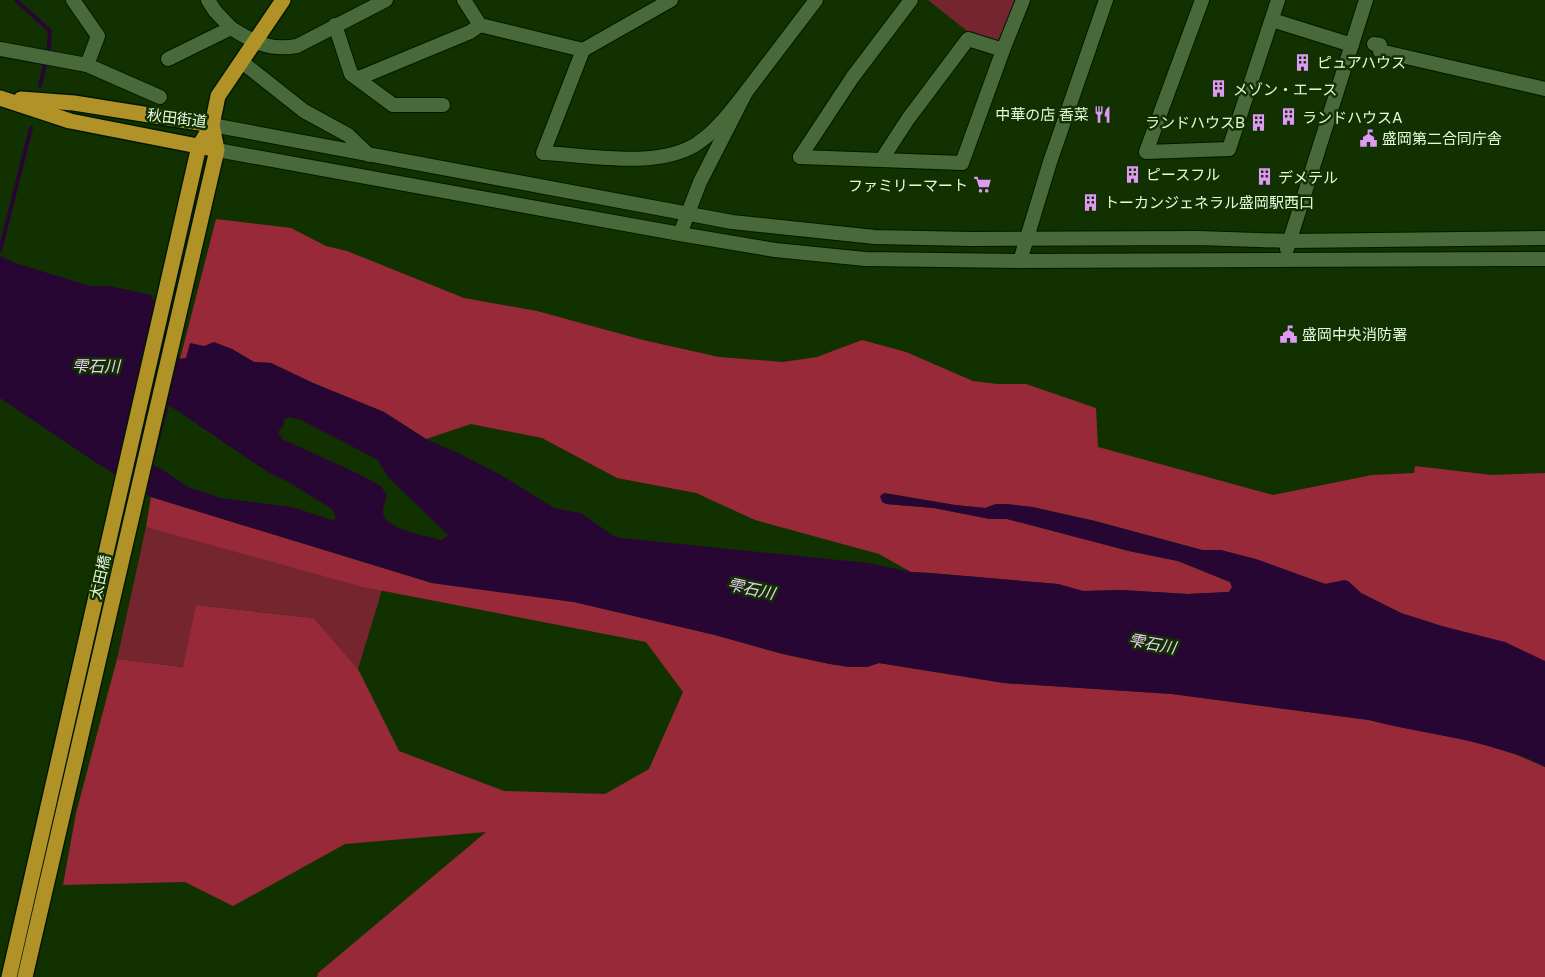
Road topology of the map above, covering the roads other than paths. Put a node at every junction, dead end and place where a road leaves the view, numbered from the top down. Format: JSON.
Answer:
{"nodes":[{"id":1,"x":73,"y":0,"type":"edge"},
{"id":2,"x":208,"y":0,"type":"edge"},
{"id":3,"x":284,"y":0,"type":"edge"},
{"id":4,"x":386,"y":0,"type":"edge"},
{"id":5,"x":671,"y":0,"type":"edge"},
{"id":6,"x":816,"y":0,"type":"edge"},
{"id":7,"x":911,"y":0,"type":"edge"},
{"id":8,"x":1023,"y":0,"type":"edge"},
{"id":9,"x":1106,"y":0,"type":"edge"},
{"id":10,"x":1202,"y":0,"type":"edge"},
{"id":11,"x":1278,"y":0,"type":"edge"},
{"id":12,"x":1366,"y":0,"type":"edge"},
{"id":13,"x":468,"y":1,"type":"edge"},
{"id":14,"x":1272,"y":20,"type":"junction"},
{"id":15,"x":335,"y":25,"type":"junction"},
{"id":16,"x":480,"y":25,"type":"junction"},
{"id":17,"x":230,"y":28,"type":"junction"},
{"id":18,"x":255,"y":43,"type":"junction"},
{"id":19,"x":1374,"y":44,"type":"dead end"},
{"id":20,"x":1352,"y":46,"type":"junction"},
{"id":21,"x":0,"y":49,"type":"edge"},
{"id":22,"x":583,"y":50,"type":"junction"},
{"id":23,"x":1003,"y":50,"type":"junction"},
{"id":24,"x":168,"y":59,"type":"dead end"},
{"id":25,"x":242,"y":62,"type":"junction"},
{"id":26,"x":87,"y":65,"type":"junction"},
{"id":27,"x":359,"y":78,"type":"junction"},
{"id":28,"x":1545,"y":89,"type":"edge"},
{"id":29,"x":746,"y":92,"type":"junction"},
{"id":30,"x":160,"y":97,"type":"dead end"},
{"id":31,"x":0,"y":98,"type":"edge"},
{"id":32,"x":443,"y":105,"type":"dead end"},
{"id":33,"x":212,"y":125,"type":"junction"},
{"id":34,"x":199,"y":146,"type":"junction"},
{"id":35,"x":217,"y":150,"type":"junction"},
{"id":36,"x":369,"y":155,"type":"junction"},
{"id":37,"x":882,"y":159,"type":"junction"},
{"id":38,"x":687,"y":214,"type":"junction"},
{"id":39,"x":680,"y":234,"type":"junction"},
{"id":40,"x":1545,"y":238,"type":"edge"},
{"id":41,"x":1027,"y":239,"type":"junction"},
{"id":42,"x":1290,"y":241,"type":"junction"},
{"id":43,"x":1284,"y":259,"type":"junction"},
{"id":44,"x":1545,"y":259,"type":"edge"},
{"id":45,"x":1020,"y":261,"type":"junction"},
{"id":46,"x":9,"y":977,"type":"edge"},
{"id":47,"x":25,"y":977,"type":"edge"}],
"edges":[{"from":1,"to":26,"type":"street"},
{"from":2,"to":17,"type":"street"},
{"from":3,"to":18,"type":"main road","name":"秋田街道"},
{"from":4,"to":15,"type":"street"},
{"from":5,"to":22,"type":"street"},
{"from":6,"to":29,"type":"street"},
{"from":7,"to":37,"type":"street"},
{"from":8,"to":23,"type":"street"},
{"from":9,"to":41,"type":"street"},
{"from":10,"to":14,"type":"street"},
{"from":11,"to":14,"type":"street"},
{"from":12,"to":20,"type":"street"},
{"from":13,"to":16,"type":"street"},
{"from":14,"to":20,"type":"street"},
{"from":15,"to":18,"type":"street"},
{"from":15,"to":27,"type":"street"},
{"from":16,"to":22,"type":"street"},
{"from":16,"to":27,"type":"street"},
{"from":17,"to":18,"type":"street"},
{"from":17,"to":24,"type":"street"},
{"from":18,"to":25,"type":"main road","name":"秋田街道"},
{"from":19,"to":28,"type":"street"},
{"from":20,"to":42,"type":"street"},
{"from":21,"to":26,"type":"street"},
{"from":22,"to":29,"type":"street"},
{"from":23,"to":37,"type":"street"},
{"from":23,"to":37,"type":"street"},
{"from":25,"to":33,"type":"main road","name":"秋田街道"},
{"from":25,"to":36,"type":"street"},
{"from":26,"to":30,"type":"street"},
{"from":27,"to":32,"type":"street"},
{"from":29,"to":38,"type":"street"},
{"from":31,"to":33,"type":"main road","name":"秋田街道"},
{"from":31,"to":34,"type":"main road","name":"秋田街道"},
{"from":33,"to":34,"type":"main road","name":"太田橋"},
{"from":33,"to":35,"type":"main road"},
{"from":33,"to":36,"type":"street"},
{"from":34,"to":35,"type":"main road","name":"秋田街道"},
{"from":34,"to":46,"type":"main road","name":"太田橋"},
{"from":35,"to":39,"type":"street"},
{"from":35,"to":47,"type":"main road","name":"太田橋"},
{"from":36,"to":38,"type":"street"},
{"from":38,"to":39,"type":"street"},
{"from":38,"to":41,"type":"street"},
{"from":39,"to":45,"type":"street"},
{"from":40,"to":42,"type":"street"},
{"from":41,"to":42,"type":"street"},
{"from":41,"to":45,"type":"street"},
{"from":42,"to":43,"type":"street"},
{"from":43,"to":44,"type":"street"},
{"from":43,"to":45,"type":"street"}]}
